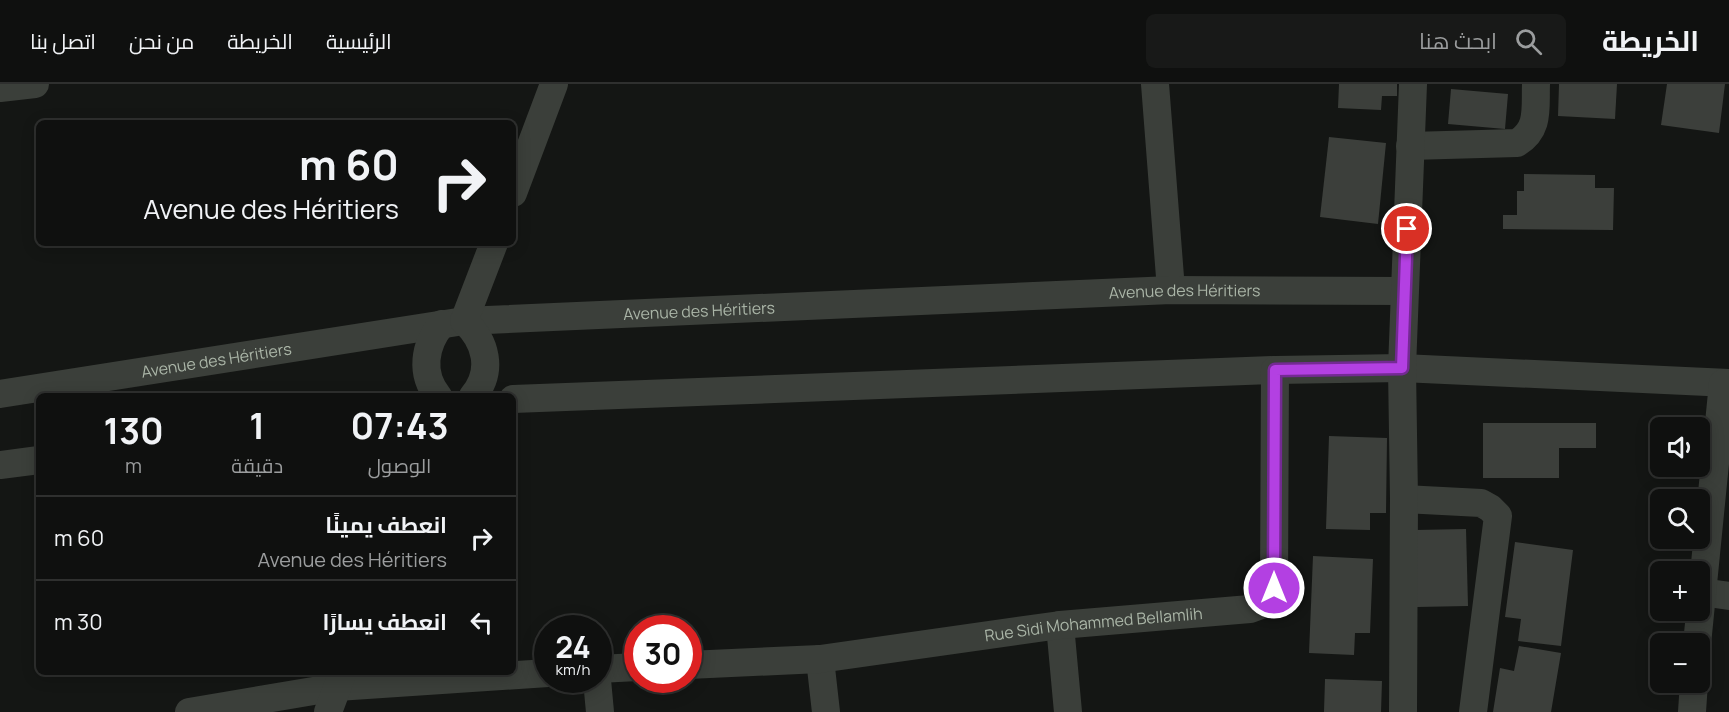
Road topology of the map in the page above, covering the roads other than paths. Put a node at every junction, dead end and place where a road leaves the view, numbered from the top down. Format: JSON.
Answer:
{"nodes":[{"id":1,"x":35,"y":84,"type":"edge"},
{"id":2,"x":554,"y":84,"type":"edge"},
{"id":3,"x":1155,"y":84,"type":"edge"},
{"id":4,"x":1413,"y":84,"type":"edge"},
{"id":5,"x":1536,"y":84,"type":"edge"},
{"id":6,"x":0,"y":88,"type":"edge"},
{"id":7,"x":1410,"y":146,"type":"junction"},
{"id":8,"x":516,"y":185,"type":"edge"},
{"id":9,"x":492,"y":246,"type":"edge"},
{"id":10,"x":1171,"y":290,"type":"junction"},
{"id":11,"x":1404,"y":291,"type":"junction"},
{"id":12,"x":453,"y":323,"type":"junction"},
{"id":13,"x":1402,"y":368,"type":"junction"},
{"id":14,"x":1275,"y":370,"type":"junction"},
{"id":15,"x":1726,"y":383,"type":"edge"},
{"id":16,"x":436,"y":393,"type":"edge"},
{"id":17,"x":476,"y":393,"type":"edge"},
{"id":18,"x":0,"y":394,"type":"edge"},
{"id":19,"x":516,"y":399,"type":"edge"},
{"id":20,"x":36,"y":460,"type":"edge"},
{"id":21,"x":0,"y":465,"type":"edge"},
{"id":22,"x":1404,"y":499,"type":"junction"},
{"id":23,"x":1705,"y":561,"type":"edge"},
{"id":24,"x":1710,"y":593,"type":"edge"},
{"id":25,"x":1729,"y":596,"type":"edge"},
{"id":26,"x":1060,"y":625,"type":"junction"},
{"id":27,"x":820,"y":659,"type":"junction"},
{"id":28,"x":702,"y":664,"type":"edge"},
{"id":29,"x":534,"y":675,"type":"edge"},
{"id":30,"x":598,"y":693,"type":"edge"},
{"id":31,"x":1693,"y":693,"type":"edge"},
{"id":32,"x":338,"y":696,"type":"edge"},
{"id":33,"x":189,"y":712,"type":"edge"},
{"id":34,"x":600,"y":712,"type":"edge"},
{"id":35,"x":826,"y":712,"type":"edge"},
{"id":36,"x":1068,"y":712,"type":"edge"},
{"id":37,"x":1403,"y":712,"type":"edge"},
{"id":38,"x":1473,"y":712,"type":"edge"},
{"id":39,"x":1692,"y":712,"type":"edge"}],
"edges":[{"from":1,"to":6,"type":"street"},
{"from":2,"to":8,"type":"street"},
{"from":3,"to":10,"type":"street"},
{"from":4,"to":7,"type":"street"},
{"from":5,"to":7,"type":"street"},
{"from":7,"to":11,"type":"street"},
{"from":9,"to":12,"type":"street"},
{"from":10,"to":11,"type":"street","name":"Avenue des Héritiers"},
{"from":10,"to":12,"type":"street","name":"Avenue des Héritiers"},
{"from":11,"to":13,"type":"street"},
{"from":12,"to":16,"type":"street"},
{"from":12,"to":17,"type":"street"},
{"from":12,"to":18,"type":"street","name":"Avenue des Héritiers"},
{"from":13,"to":14,"type":"street"},
{"from":13,"to":15,"type":"street"},
{"from":13,"to":22,"type":"street"},
{"from":14,"to":19,"type":"street"},
{"from":14,"to":26,"type":"street","name":"Rue Sidi Mohammed Bellamlih"},
{"from":15,"to":23,"type":"street"},
{"from":20,"to":21,"type":"street"},
{"from":22,"to":37,"type":"street"},
{"from":22,"to":38,"type":"street"},
{"from":24,"to":25,"type":"street"},
{"from":26,"to":27,"type":"street","name":"Rue Sidi Mohammed Bellamlih"},
{"from":26,"to":36,"type":"street"},
{"from":27,"to":28,"type":"street","name":"Rue Sidi Mohammed Bellamlih"},
{"from":27,"to":35,"type":"street"},
{"from":29,"to":32,"type":"street"},
{"from":30,"to":34,"type":"street"},
{"from":31,"to":39,"type":"street"},
{"from":32,"to":33,"type":"street"}]}
